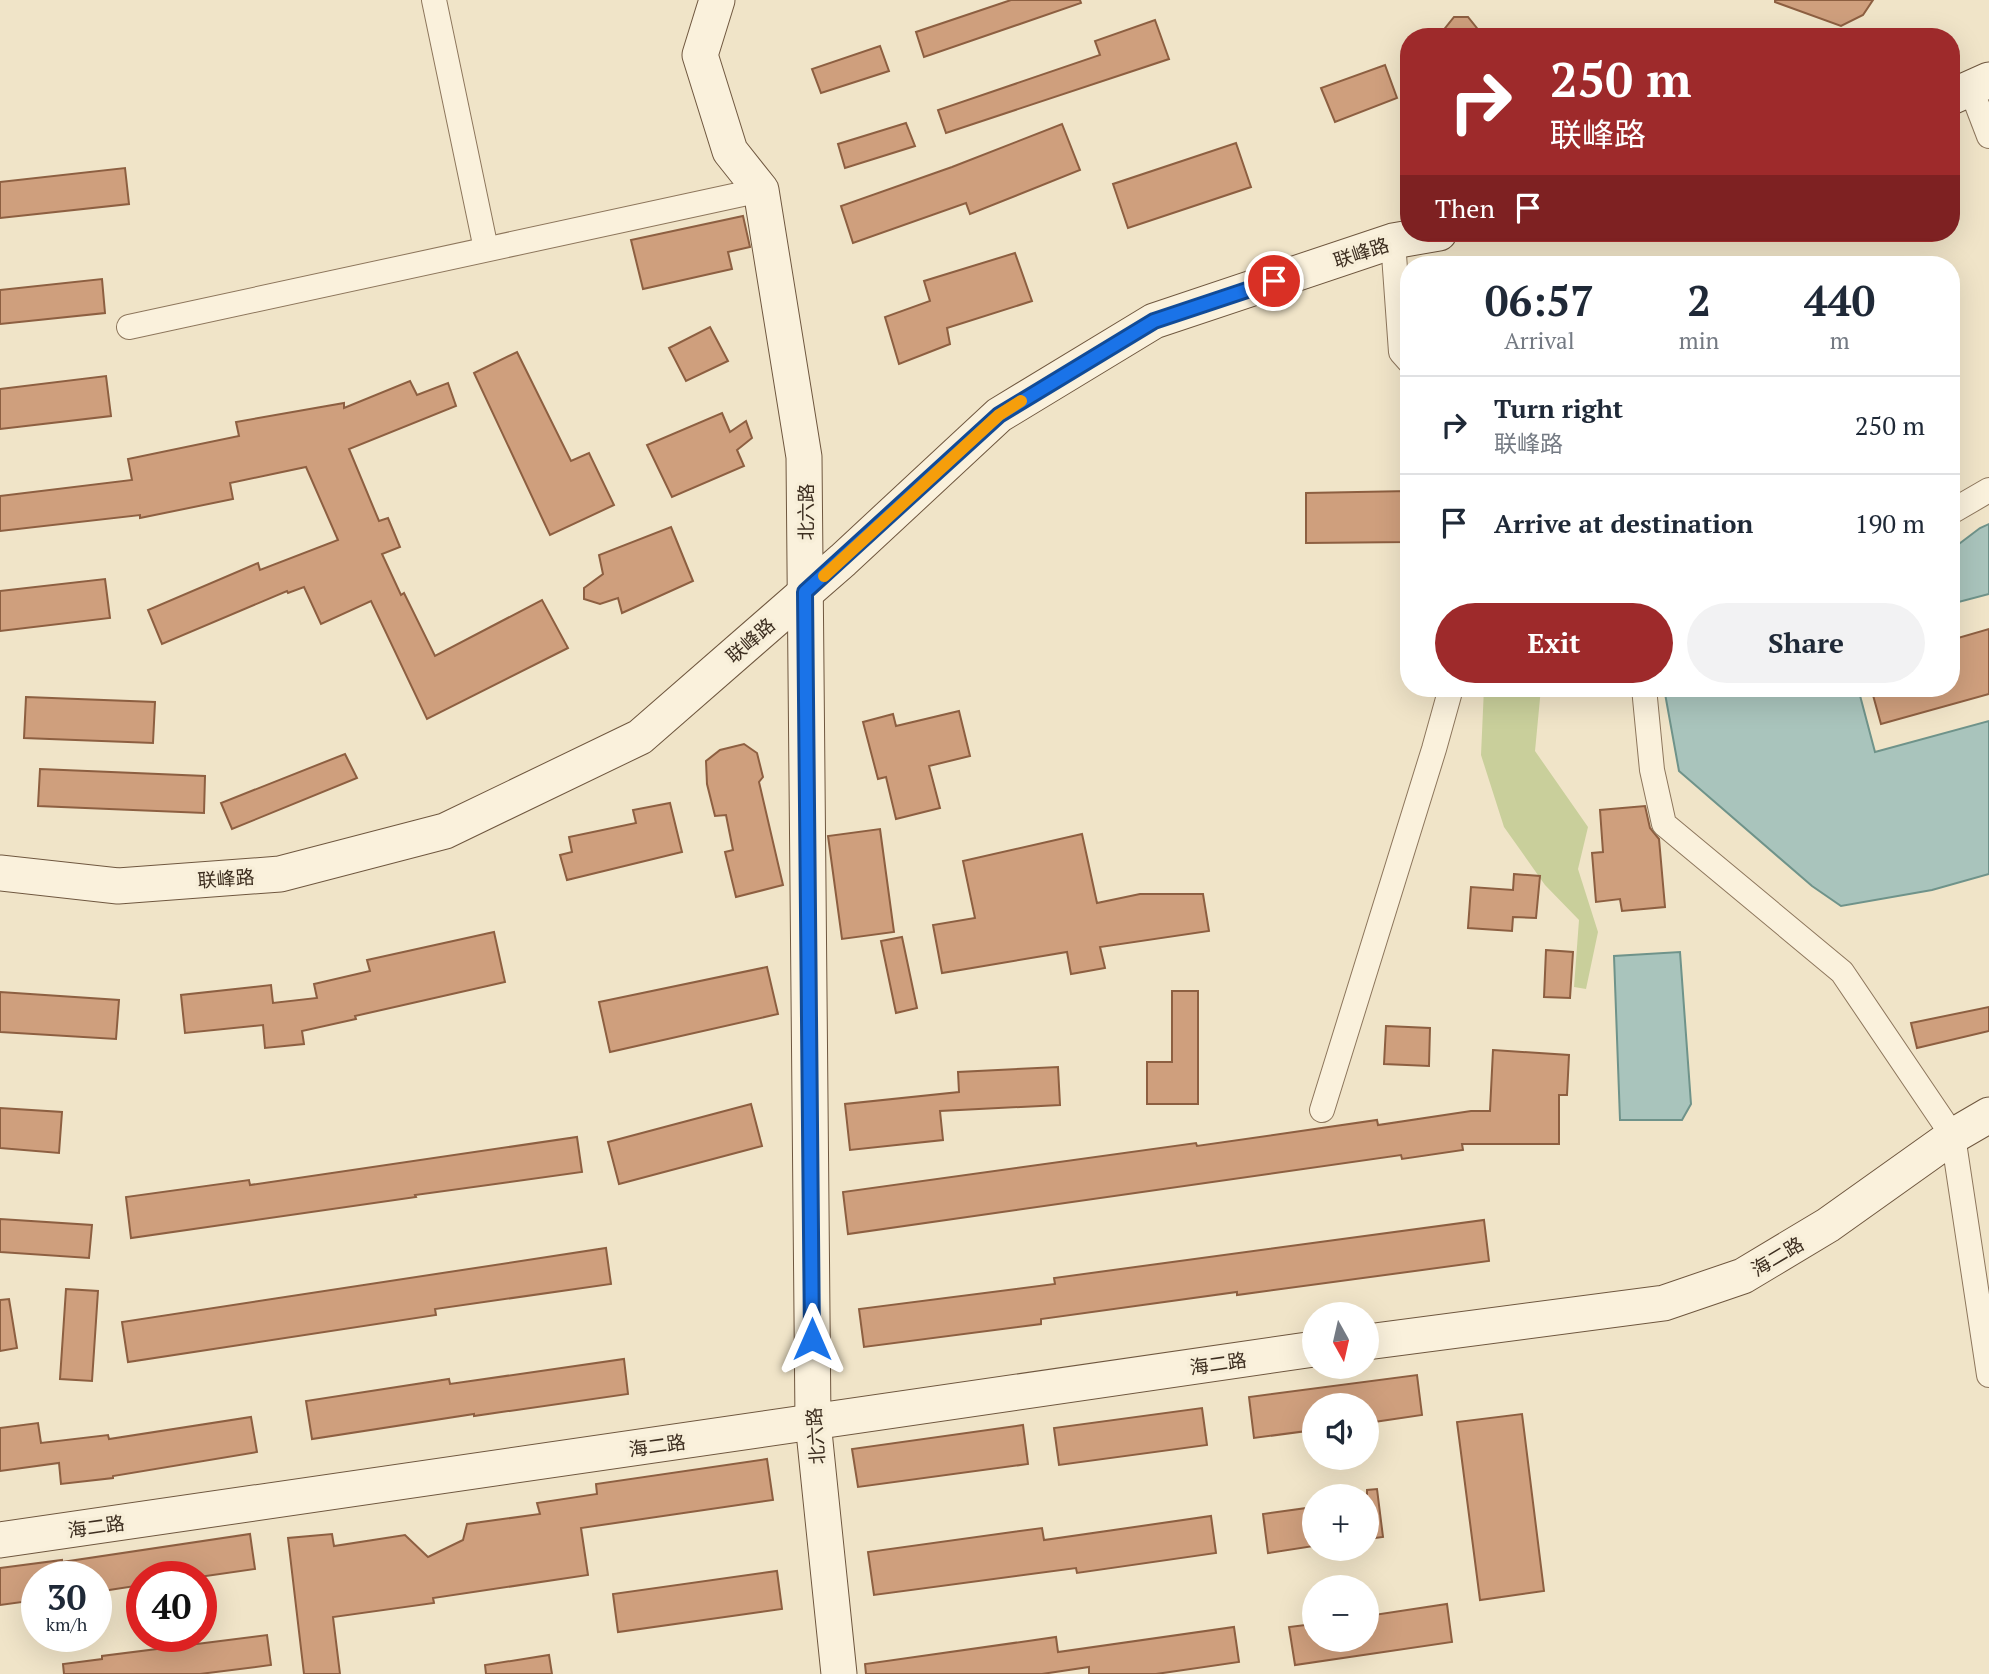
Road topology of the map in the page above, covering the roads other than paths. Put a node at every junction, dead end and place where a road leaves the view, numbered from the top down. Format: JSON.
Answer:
{"nodes":[{"id":1,"x":434,"y":0,"type":"edge"},
{"id":2,"x":717,"y":0,"type":"edge"},
{"id":3,"x":1970,"y":88,"type":"edge"},
{"id":4,"x":1989,"y":136,"type":"edge"},
{"id":5,"x":761,"y":190,"type":"junction"},
{"id":6,"x":1400,"y":240,"type":"edge"},
{"id":7,"x":1393,"y":241,"type":"junction"},
{"id":8,"x":486,"y":249,"type":"junction"},
{"id":9,"x":129,"y":327,"type":"dead end"},
{"id":10,"x":1400,"y":338,"type":"edge"},
{"id":11,"x":1989,"y":490,"type":"edge"},
{"id":12,"x":1960,"y":507,"type":"edge"},
{"id":13,"x":805,"y":592,"type":"junction"},
{"id":14,"x":1449,"y":697,"type":"edge"},
{"id":15,"x":1645,"y":697,"type":"edge"},
{"id":16,"x":0,"y":873,"type":"edge"},
{"id":17,"x":1322,"y":1110,"type":"dead end"},
{"id":18,"x":1989,"y":1115,"type":"edge"},
{"id":19,"x":1953,"y":1136,"type":"junction"},
{"id":20,"x":1379,"y":1340,"type":"edge"},
{"id":21,"x":1302,"y":1351,"type":"edge"},
{"id":22,"x":1989,"y":1375,"type":"edge"},
{"id":23,"x":813,"y":1422,"type":"junction"},
{"id":24,"x":0,"y":1540,"type":"edge"},
{"id":25,"x":839,"y":1674,"type":"edge"}],
"edges":[{"from":1,"to":8,"type":"street"},
{"from":2,"to":5,"type":"street","name":"北六路"},
{"from":3,"to":4,"type":"street"},
{"from":5,"to":8,"type":"street"},
{"from":5,"to":13,"type":"street","name":"北六路"},
{"from":6,"to":7,"type":"street","name":"联峰路"},
{"from":7,"to":10,"type":"street"},
{"from":7,"to":13,"type":"street","name":"联峰路"},
{"from":8,"to":9,"type":"street"},
{"from":11,"to":12,"type":"street"},
{"from":13,"to":16,"type":"street","name":"联峰路"},
{"from":13,"to":23,"type":"street","name":"北六路"},
{"from":14,"to":17,"type":"street"},
{"from":15,"to":19,"type":"street"},
{"from":18,"to":19,"type":"street","name":"海二路"},
{"from":19,"to":20,"type":"street","name":"海二路"},
{"from":19,"to":22,"type":"street"},
{"from":21,"to":23,"type":"street","name":"海二路"},
{"from":23,"to":24,"type":"street","name":"海二路"},
{"from":23,"to":25,"type":"street","name":"北六路"}]}
